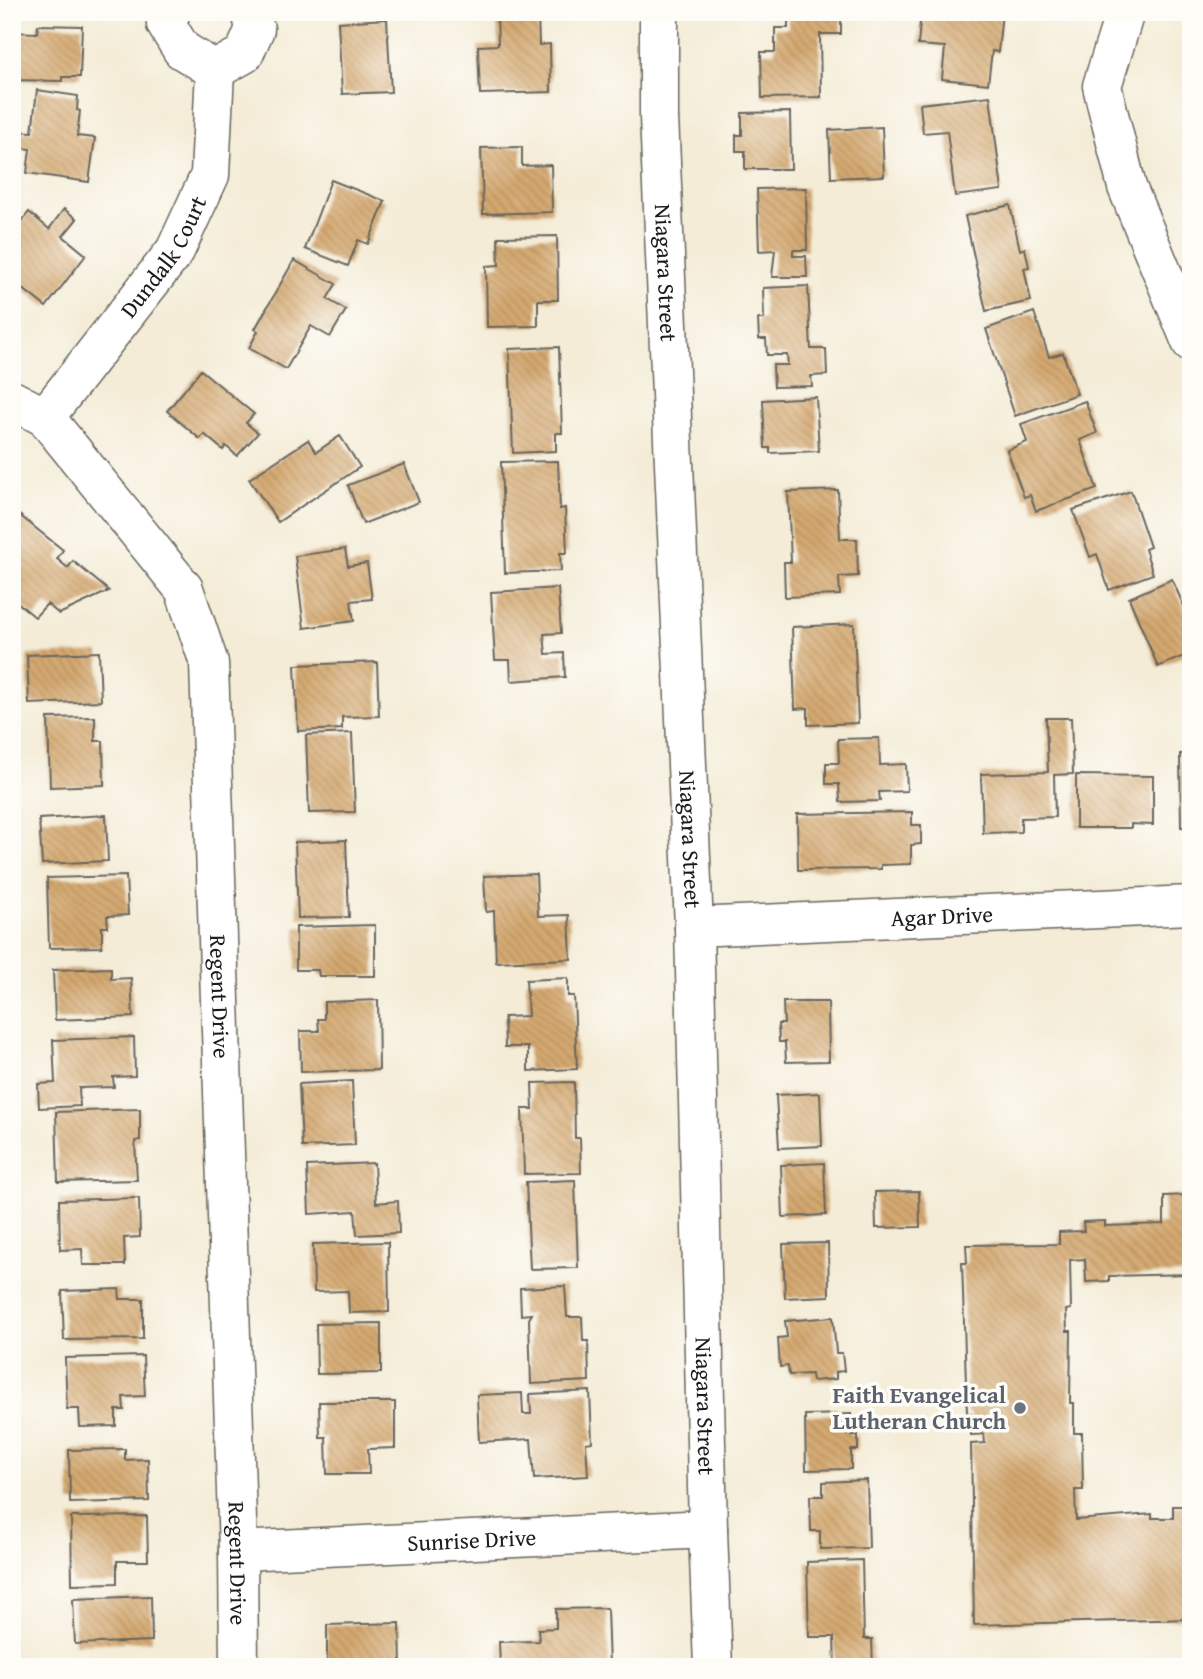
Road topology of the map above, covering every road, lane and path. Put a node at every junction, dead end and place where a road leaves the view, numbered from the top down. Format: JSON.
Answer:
{"nodes":[{"id":1,"x":171,"y":12,"type":"edge"},
{"id":2,"x":251,"y":12,"type":"edge"},
{"id":3,"x":659,"y":12,"type":"edge"},
{"id":4,"x":1125,"y":12,"type":"edge"},
{"id":5,"x":215,"y":70,"type":"junction"},
{"id":6,"x":1191,"y":342,"type":"edge"},
{"id":7,"x":29,"y":409,"type":"edge"},
{"id":8,"x":1191,"y":905,"type":"edge"},
{"id":9,"x":694,"y":927,"type":"junction"},
{"id":10,"x":708,"y":1529,"type":"junction"},
{"id":11,"x":238,"y":1551,"type":"junction"},
{"id":12,"x":239,"y":1667,"type":"edge"},
{"id":13,"x":713,"y":1667,"type":"edge"}],
"edges":[{"from":1,"to":5,"type":"street"},
{"from":2,"to":5,"type":"street"},
{"from":3,"to":9,"type":"street","name":"Niagara Street"},
{"from":4,"to":6,"type":"street"},
{"from":5,"to":7,"type":"street","name":"Dundalk Court"},
{"from":7,"to":11,"type":"street","name":"Regent Drive"},
{"from":8,"to":9,"type":"street","name":"Agar Drive"},
{"from":9,"to":10,"type":"street","name":"Niagara Street"},
{"from":10,"to":11,"type":"street","name":"Sunrise Drive"},
{"from":10,"to":13,"type":"street","name":"Niagara Street"},
{"from":11,"to":12,"type":"street","name":"Regent Drive"}]}
